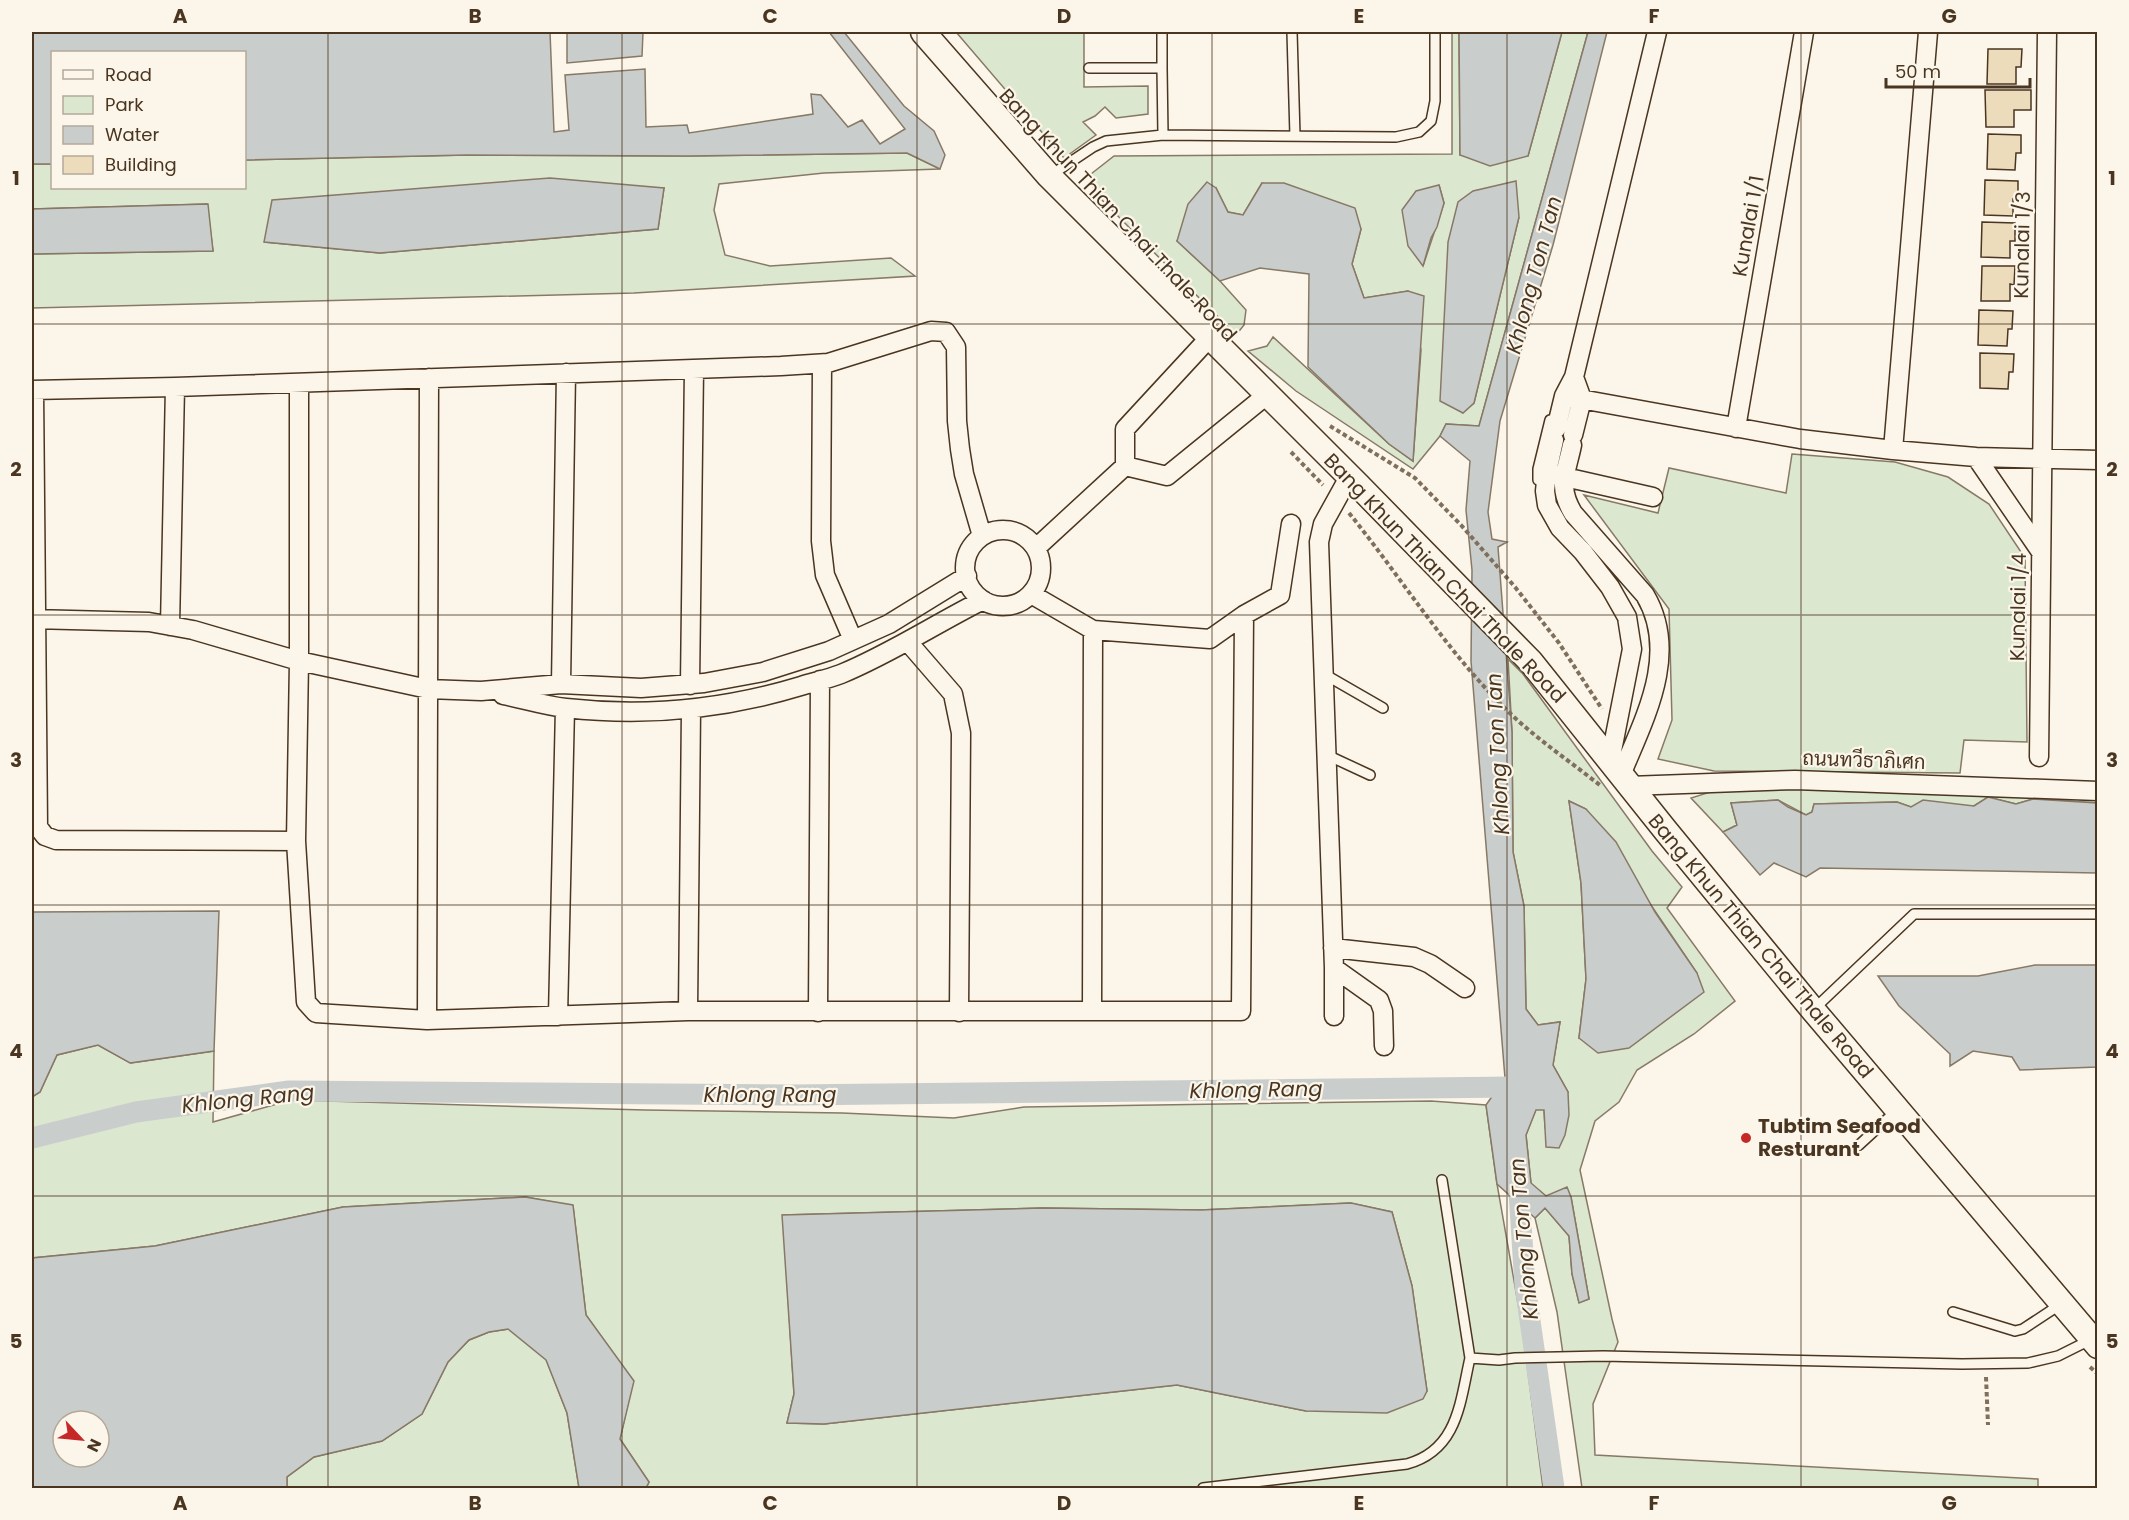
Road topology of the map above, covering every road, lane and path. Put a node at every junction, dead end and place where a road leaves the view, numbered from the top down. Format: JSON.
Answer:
{"nodes":[{"id":1,"x":923,"y":32,"type":"edge"},
{"id":2,"x":1162,"y":32,"type":"edge"},
{"id":3,"x":1292,"y":32,"type":"edge"},
{"id":4,"x":1435,"y":32,"type":"edge"},
{"id":5,"x":1657,"y":32,"type":"edge"},
{"id":6,"x":1804,"y":32,"type":"edge"},
{"id":7,"x":1928,"y":32,"type":"edge"},
{"id":8,"x":2047,"y":32,"type":"edge"},
{"id":9,"x":1089,"y":68,"type":"dead end"},
{"id":10,"x":1162,"y":68,"type":"junction"},
{"id":11,"x":1163,"y":135,"type":"junction"},
{"id":12,"x":1295,"y":136,"type":"junction"},
{"id":13,"x":1049,"y":176,"type":"junction"},
{"id":14,"x":1210,"y":338,"type":"junction"},
{"id":15,"x":1580,"y":352,"type":"junction"},
{"id":16,"x":822,"y":364,"type":"junction"},
{"id":17,"x":694,"y":369,"type":"junction"},
{"id":18,"x":566,"y":373,"type":"junction"},
{"id":19,"x":429,"y":378,"type":"junction"},
{"id":20,"x":298,"y":383,"type":"junction"},
{"id":21,"x":174,"y":387,"type":"junction"},
{"id":22,"x":33,"y":390,"type":"edge"},
{"id":23,"x":1268,"y":394,"type":"junction"},
{"id":24,"x":1574,"y":398,"type":"junction"},
{"id":25,"x":1323,"y":422,"type":"dead end"},
{"id":26,"x":1736,"y":428,"type":"junction"},
{"id":27,"x":1564,"y":437,"type":"junction"},
{"id":28,"x":1893,"y":450,"type":"junction"},
{"id":29,"x":1976,"y":457,"type":"junction"},
{"id":30,"x":2042,"y":459,"type":"junction"},
{"id":31,"x":2097,"y":460,"type":"edge"},
{"id":32,"x":1125,"y":466,"type":"junction"},
{"id":33,"x":1547,"y":472,"type":"junction"},
{"id":34,"x":1349,"y":477,"type":"junction"},
{"id":35,"x":1565,"y":478,"type":"junction"},
{"id":36,"x":1653,"y":497,"type":"dead end"},
{"id":37,"x":1547,"y":505,"type":"junction"},
{"id":38,"x":1291,"y":524,"type":"dead end"},
{"id":39,"x":982,"y":536,"type":"junction"},
{"id":40,"x":1036,"y":548,"type":"junction"},
{"id":41,"x":2041,"y":552,"type":"junction"},
{"id":42,"x":967,"y":576,"type":"junction"},
{"id":43,"x":1031,"y":594,"type":"junction"},
{"id":44,"x":983,"y":600,"type":"junction"},
{"id":45,"x":1244,"y":615,"type":"junction"},
{"id":46,"x":34,"y":619,"type":"edge"},
{"id":47,"x":170,"y":626,"type":"junction"},
{"id":48,"x":1092,"y":630,"type":"junction"},
{"id":49,"x":853,"y":640,"type":"junction"},
{"id":50,"x":908,"y":642,"type":"junction"},
{"id":51,"x":1447,"y":644,"type":"dead end"},
{"id":52,"x":299,"y":661,"type":"junction"},
{"id":53,"x":1324,"y":674,"type":"junction"},
{"id":54,"x":820,"y":680,"type":"junction"},
{"id":55,"x":561,"y":684,"type":"junction"},
{"id":56,"x":690,"y":685,"type":"junction"},
{"id":57,"x":428,"y":689,"type":"junction"},
{"id":58,"x":481,"y":691,"type":"junction"},
{"id":59,"x":1594,"y":696,"type":"dead end"},
{"id":60,"x":566,"y":708,"type":"junction"},
{"id":61,"x":1383,"y":708,"type":"dead end"},
{"id":62,"x":691,"y":709,"type":"junction"},
{"id":63,"x":1514,"y":717,"type":"dead end"},
{"id":64,"x":1328,"y":755,"type":"junction"},
{"id":65,"x":2039,"y":757,"type":"dead end"},
{"id":66,"x":1620,"y":774,"type":"junction"},
{"id":67,"x":1370,"y":775,"type":"dead end"},
{"id":68,"x":2097,"y":791,"type":"edge"},
{"id":69,"x":38,"y":836,"type":"edge"},
{"id":70,"x":296,"y":841,"type":"junction"},
{"id":71,"x":2097,"y":914,"type":"edge"},
{"id":72,"x":1333,"y":948,"type":"junction"},
{"id":73,"x":1334,"y":968,"type":"junction"},
{"id":74,"x":1465,"y":988,"type":"dead end"},
{"id":75,"x":1813,"y":1010,"type":"junction"},
{"id":76,"x":688,"y":1011,"type":"junction"},
{"id":77,"x":818,"y":1011,"type":"junction"},
{"id":78,"x":959,"y":1011,"type":"junction"},
{"id":79,"x":1092,"y":1011,"type":"junction"},
{"id":80,"x":558,"y":1016,"type":"junction"},
{"id":81,"x":1334,"y":1016,"type":"dead end"},
{"id":82,"x":427,"y":1020,"type":"junction"},
{"id":83,"x":1384,"y":1046,"type":"dead end"},
{"id":84,"x":1897,"y":1109,"type":"junction"},
{"id":85,"x":1858,"y":1144,"type":"dead end"},
{"id":86,"x":1442,"y":1180,"type":"dead end"},
{"id":87,"x":2061,"y":1304,"type":"junction"},
{"id":88,"x":1953,"y":1312,"type":"dead end"},
{"id":89,"x":2095,"y":1343,"type":"edge"},
{"id":90,"x":1470,"y":1358,"type":"junction"},
{"id":91,"x":1986,"y":1364,"type":"junction"},
{"id":92,"x":1988,"y":1425,"type":"dead end"},
{"id":93,"x":1203,"y":1488,"type":"edge"}],
"edges":[{"from":1,"to":13,"type":"main road","name":"Bang Khun Thian Chai Thale Road"},
{"from":2,"to":10,"type":"lane"},
{"from":3,"to":12,"type":"lane"},
{"from":4,"to":12,"type":"lane"},
{"from":5,"to":15,"type":"street"},
{"from":6,"to":26,"type":"street","name":"Kunalai 1/1"},
{"from":7,"to":28,"type":"street"},
{"from":8,"to":30,"type":"street","name":"Kunalai 1/3"},
{"from":9,"to":10,"type":"lane"},
{"from":10,"to":11,"type":"lane"},
{"from":11,"to":12,"type":"lane"},
{"from":11,"to":13,"type":"lane"},
{"from":13,"to":14,"type":"main road","name":"Bang Khun Thian Chai Thale Road"},
{"from":14,"to":23,"type":"main road","name":"Bang Khun Thian Chai Thale Road"},
{"from":14,"to":32,"type":"street"},
{"from":15,"to":24,"type":"street"},
{"from":15,"to":37,"type":"lane"},
{"from":16,"to":17,"type":"street"},
{"from":16,"to":39,"type":"street"},
{"from":16,"to":49,"type":"street"},
{"from":17,"to":18,"type":"street"},
{"from":17,"to":56,"type":"street"},
{"from":18,"to":19,"type":"street"},
{"from":18,"to":55,"type":"street"},
{"from":19,"to":20,"type":"street"},
{"from":19,"to":57,"type":"street"},
{"from":20,"to":21,"type":"street"},
{"from":20,"to":52,"type":"street"},
{"from":21,"to":22,"type":"street"},
{"from":21,"to":47,"type":"street"},
{"from":22,"to":46,"type":"street"},
{"from":23,"to":32,"type":"street"},
{"from":23,"to":34,"type":"main road","name":"Bang Khun Thian Chai Thale Road"},
{"from":24,"to":26,"type":"street"},
{"from":24,"to":27,"type":"street"},
{"from":25,"to":59,"type":"path","name":"Bang Khun Thian Chai Thale Road"},
{"from":26,"to":28,"type":"street"},
{"from":27,"to":33,"type":"street"},
{"from":27,"to":35,"type":"street"},
{"from":28,"to":29,"type":"street"},
{"from":29,"to":30,"type":"street"},
{"from":29,"to":41,"type":"street"},
{"from":30,"to":31,"type":"street"},
{"from":30,"to":41,"type":"street","name":"Kunalai 1/4"},
{"from":32,"to":40,"type":"street"},
{"from":33,"to":35,"type":"street"},
{"from":33,"to":37,"type":"street"},
{"from":34,"to":53,"type":"street"},
{"from":34,"to":66,"type":"main road","name":"Bang Khun Thian Chai Thale Road"},
{"from":35,"to":36,"type":"street"},
{"from":35,"to":66,"type":"street"},
{"from":37,"to":66,"type":"street"},
{"from":38,"to":45,"type":"street"},
{"from":39,"to":40,"type":"street"},
{"from":39,"to":42,"type":"street"},
{"from":40,"to":43,"type":"street"},
{"from":41,"to":65,"type":"street","name":"Kunalai 1/4"},
{"from":42,"to":44,"type":"street"},
{"from":42,"to":49,"type":"street"},
{"from":43,"to":44,"type":"street"},
{"from":43,"to":48,"type":"street"},
{"from":44,"to":50,"type":"street"},
{"from":45,"to":48,"type":"street"},
{"from":45,"to":79,"type":"street"},
{"from":46,"to":47,"type":"street"},
{"from":46,"to":69,"type":"street"},
{"from":47,"to":52,"type":"street"},
{"from":48,"to":79,"type":"street"},
{"from":49,"to":56,"type":"street"},
{"from":50,"to":54,"type":"street"},
{"from":50,"to":78,"type":"street"},
{"from":51,"to":63,"type":"path"},
{"from":52,"to":57,"type":"street"},
{"from":52,"to":70,"type":"street"},
{"from":53,"to":61,"type":"lane"},
{"from":53,"to":64,"type":"street"},
{"from":54,"to":62,"type":"street"},
{"from":54,"to":77,"type":"street"},
{"from":55,"to":56,"type":"street"},
{"from":55,"to":58,"type":"street"},
{"from":57,"to":58,"type":"street"},
{"from":57,"to":82,"type":"street"},
{"from":58,"to":60,"type":"street"},
{"from":60,"to":62,"type":"street"},
{"from":60,"to":80,"type":"street"},
{"from":62,"to":76,"type":"street"},
{"from":64,"to":67,"type":"lane"},
{"from":64,"to":72,"type":"street"},
{"from":66,"to":68,"type":"street","name":"ถนนทวีธาภิเศก"},
{"from":66,"to":75,"type":"main road","name":"Bang Khun Thian Chai Thale Road"},
{"from":69,"to":70,"type":"street"},
{"from":70,"to":82,"type":"street"},
{"from":71,"to":75,"type":"lane"},
{"from":72,"to":73,"type":"street"},
{"from":72,"to":74,"type":"street"},
{"from":73,"to":81,"type":"street"},
{"from":73,"to":83,"type":"street"},
{"from":75,"to":84,"type":"main road","name":"Bang Khun Thian Chai Thale Road"},
{"from":76,"to":77,"type":"street"},
{"from":76,"to":80,"type":"street"},
{"from":77,"to":78,"type":"street"},
{"from":78,"to":79,"type":"street"},
{"from":80,"to":82,"type":"street"},
{"from":84,"to":85,"type":"lane"},
{"from":84,"to":87,"type":"main road","name":"Bang Khun Thian Chai Thale Road"},
{"from":86,"to":90,"type":"lane"},
{"from":87,"to":88,"type":"lane"},
{"from":87,"to":89,"type":"main road","name":"Bang Khun Thian Chai Thale Road"},
{"from":89,"to":91,"type":"lane"},
{"from":90,"to":91,"type":"lane"},
{"from":90,"to":93,"type":"lane"},
{"from":91,"to":92,"type":"path"}]}
